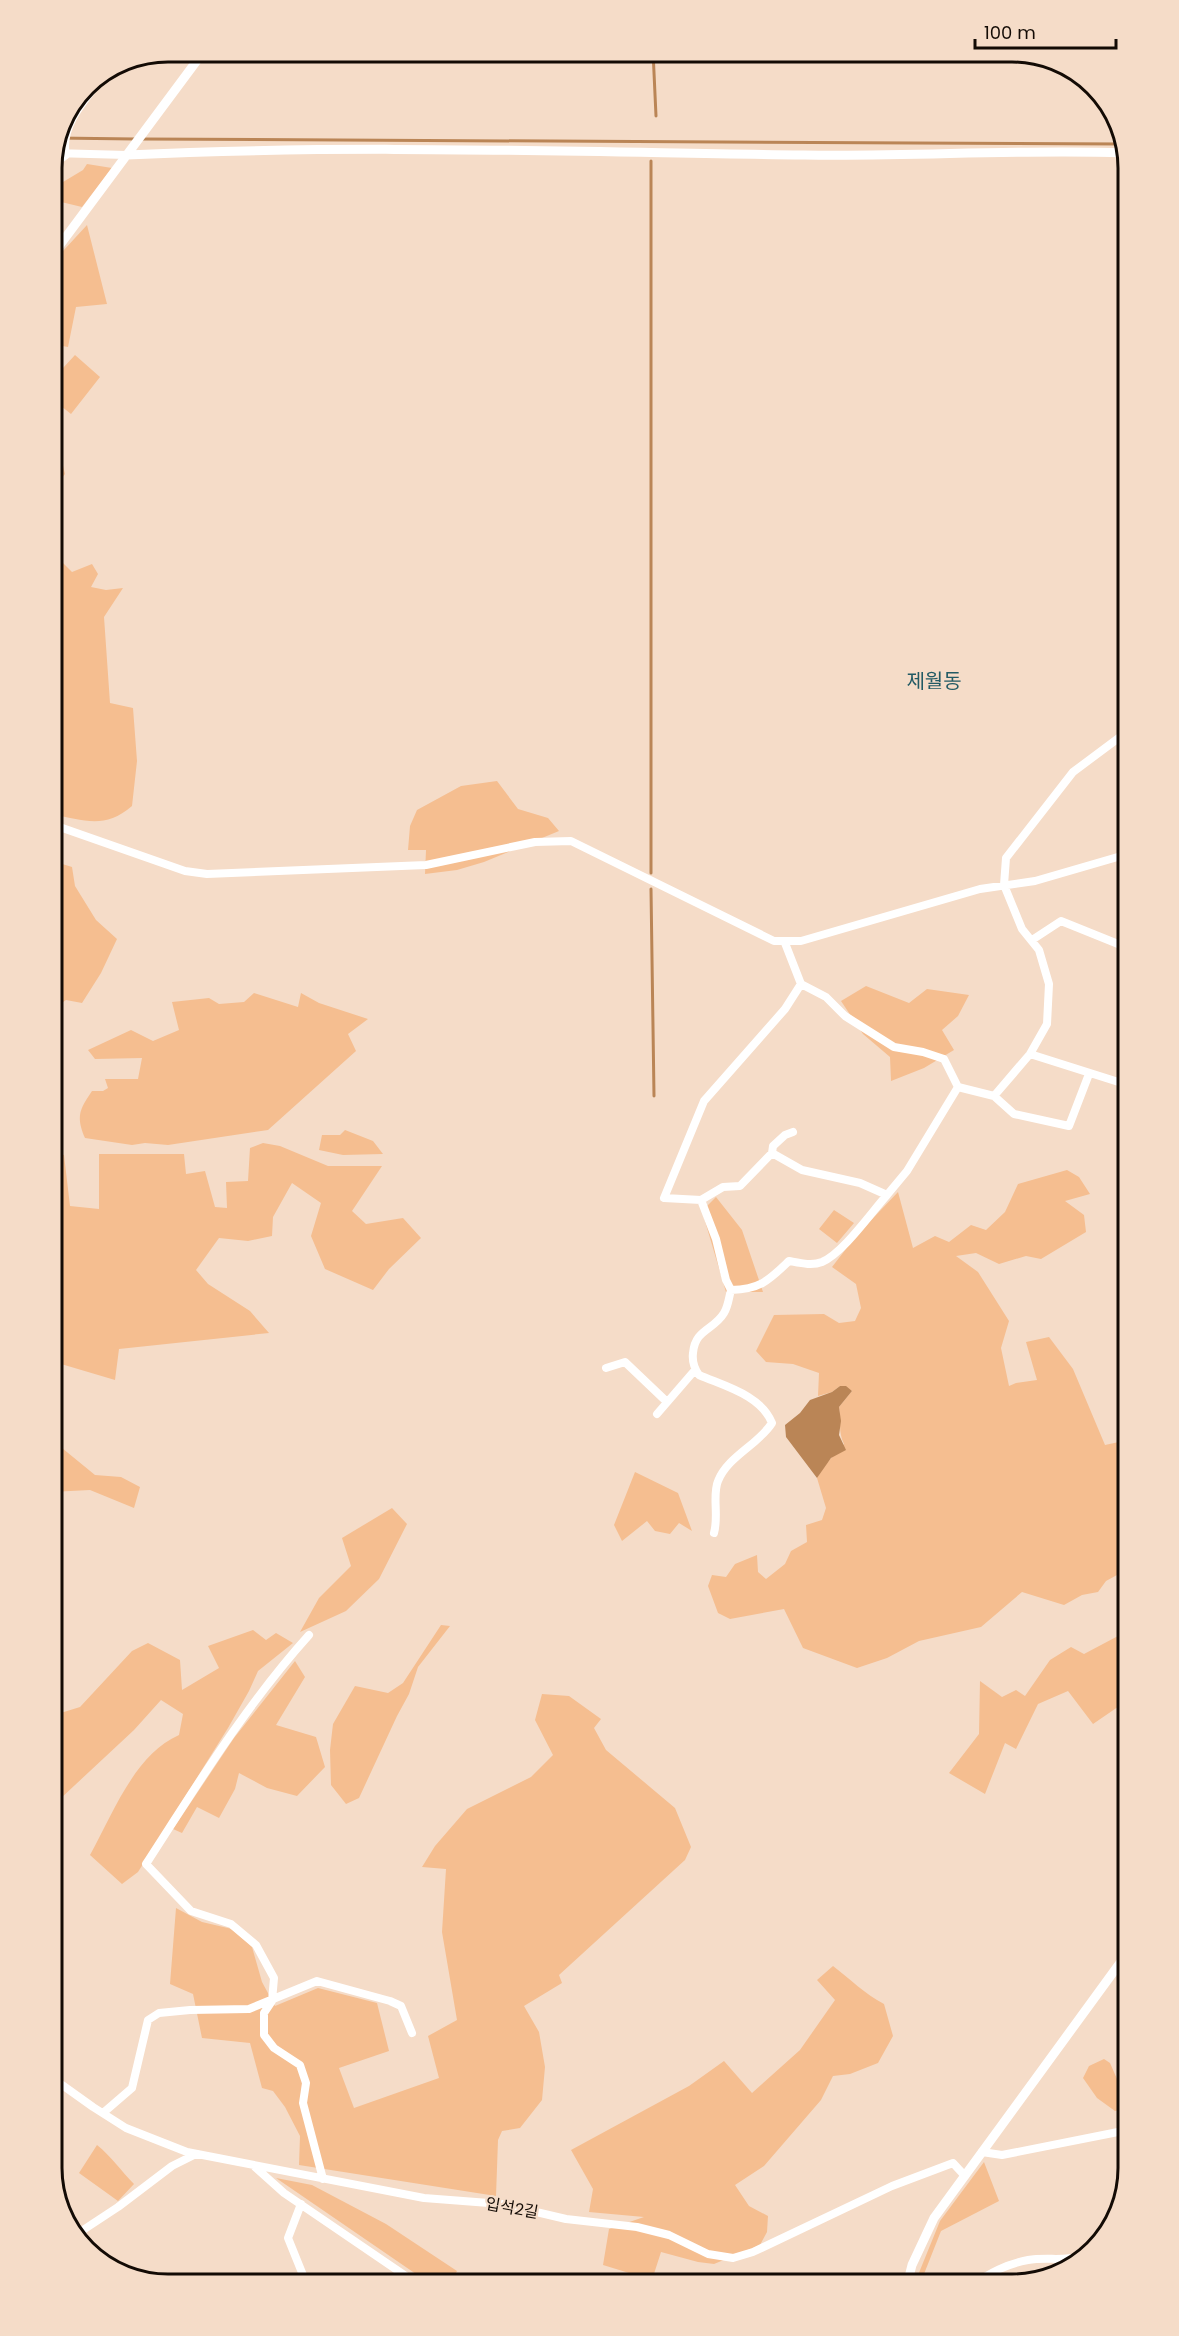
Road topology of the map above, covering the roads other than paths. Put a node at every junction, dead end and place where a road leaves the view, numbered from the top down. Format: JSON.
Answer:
{"nodes":[{"id":1,"x":196,"y":62,"type":"edge"},
{"id":2,"x":93,"y":91,"type":"edge"},
{"id":3,"x":72,"y":121,"type":"edge"},
{"id":4,"x":67,"y":135,"type":"edge"},
{"id":5,"x":65,"y":150,"type":"junction"},
{"id":6,"x":129,"y":152,"type":"junction"},
{"id":7,"x":62,"y":153,"type":"edge"},
{"id":8,"x":1116,"y":153,"type":"edge"},
{"id":9,"x":62,"y":242,"type":"edge"},
{"id":10,"x":1118,"y":738,"type":"edge"},
{"id":11,"x":62,"y":828,"type":"edge"},
{"id":12,"x":1118,"y":858,"type":"edge"},
{"id":13,"x":1004,"y":885,"type":"junction"},
{"id":14,"x":1032,"y":940,"type":"junction"},
{"id":15,"x":786,"y":943,"type":"junction"},
{"id":16,"x":1118,"y":944,"type":"edge"},
{"id":17,"x":801,"y":984,"type":"junction"},
{"id":18,"x":1030,"y":1054,"type":"junction"},
{"id":19,"x":1089,"y":1074,"type":"junction"},
{"id":20,"x":1118,"y":1082,"type":"edge"},
{"id":21,"x":958,"y":1087,"type":"junction"},
{"id":22,"x":994,"y":1096,"type":"junction"},
{"id":23,"x":793,"y":1132,"type":"dead end"},
{"id":24,"x":772,"y":1153,"type":"junction"},
{"id":25,"x":887,"y":1196,"type":"junction"},
{"id":26,"x":701,"y":1200,"type":"junction"},
{"id":27,"x":731,"y":1290,"type":"junction"},
{"id":28,"x":606,"y":1368,"type":"dead end"},
{"id":29,"x":695,"y":1370,"type":"junction"},
{"id":30,"x":668,"y":1402,"type":"junction"},
{"id":31,"x":657,"y":1414,"type":"dead end"},
{"id":32,"x":714,"y":1533,"type":"dead end"},
{"id":33,"x":309,"y":1635,"type":"dead end"},
{"id":34,"x":1118,"y":1966,"type":"edge"},
{"id":35,"x":272,"y":2001,"type":"junction"},
{"id":36,"x":412,"y":2033,"type":"dead end"},
{"id":37,"x":62,"y":2087,"type":"edge"},
{"id":38,"x":103,"y":2114,"type":"junction"},
{"id":39,"x":1118,"y":2132,"type":"edge"},
{"id":40,"x":982,"y":2152,"type":"junction"},
{"id":41,"x":196,"y":2154,"type":"junction"},
{"id":42,"x":254,"y":2166,"type":"junction"},
{"id":43,"x":965,"y":2176,"type":"junction"},
{"id":44,"x":323,"y":2179,"type":"junction"},
{"id":45,"x":301,"y":2204,"type":"junction"},
{"id":46,"x":81,"y":2230,"type":"edge"},
{"id":47,"x":1063,"y":2261,"type":"edge"},
{"id":48,"x":303,"y":2274,"type":"edge"},
{"id":49,"x":403,"y":2274,"type":"edge"},
{"id":50,"x":910,"y":2274,"type":"edge"},
{"id":51,"x":989,"y":2274,"type":"edge"}],
"edges":[{"from":1,"to":6,"type":"street"},
{"from":2,"to":3,"type":"street"},
{"from":4,"to":5,"type":"street"},
{"from":5,"to":6,"type":"street"},
{"from":5,"to":7,"type":"street"},
{"from":6,"to":8,"type":"street"},
{"from":6,"to":9,"type":"street"},
{"from":10,"to":13,"type":"street"},
{"from":11,"to":15,"type":"street"},
{"from":12,"to":13,"type":"street"},
{"from":13,"to":14,"type":"street"},
{"from":13,"to":15,"type":"street"},
{"from":14,"to":16,"type":"street"},
{"from":14,"to":18,"type":"street"},
{"from":15,"to":17,"type":"street"},
{"from":17,"to":21,"type":"street"},
{"from":17,"to":26,"type":"street"},
{"from":18,"to":19,"type":"street"},
{"from":18,"to":22,"type":"street"},
{"from":19,"to":20,"type":"street"},
{"from":19,"to":22,"type":"street"},
{"from":21,"to":22,"type":"street"},
{"from":21,"to":25,"type":"street"},
{"from":23,"to":24,"type":"street"},
{"from":24,"to":25,"type":"street"},
{"from":24,"to":26,"type":"street"},
{"from":25,"to":27,"type":"street"},
{"from":26,"to":27,"type":"street"},
{"from":27,"to":29,"type":"street"},
{"from":28,"to":30,"type":"street"},
{"from":29,"to":30,"type":"street"},
{"from":29,"to":32,"type":"street"},
{"from":30,"to":31,"type":"street"},
{"from":33,"to":35,"type":"street"},
{"from":34,"to":40,"type":"street"},
{"from":35,"to":36,"type":"street"},
{"from":35,"to":38,"type":"street"},
{"from":35,"to":44,"type":"street"},
{"from":37,"to":38,"type":"street","name":"입석2길"},
{"from":38,"to":41,"type":"street","name":"입석2길"},
{"from":39,"to":40,"type":"street"},
{"from":40,"to":43,"type":"street"},
{"from":41,"to":42,"type":"street","name":"입석2길"},
{"from":41,"to":46,"type":"street"},
{"from":42,"to":44,"type":"street","name":"입석2길"},
{"from":42,"to":45,"type":"street"},
{"from":43,"to":44,"type":"street","name":"입석2길"},
{"from":43,"to":50,"type":"street"},
{"from":45,"to":48,"type":"street"},
{"from":45,"to":49,"type":"street"},
{"from":47,"to":51,"type":"street"}]}
